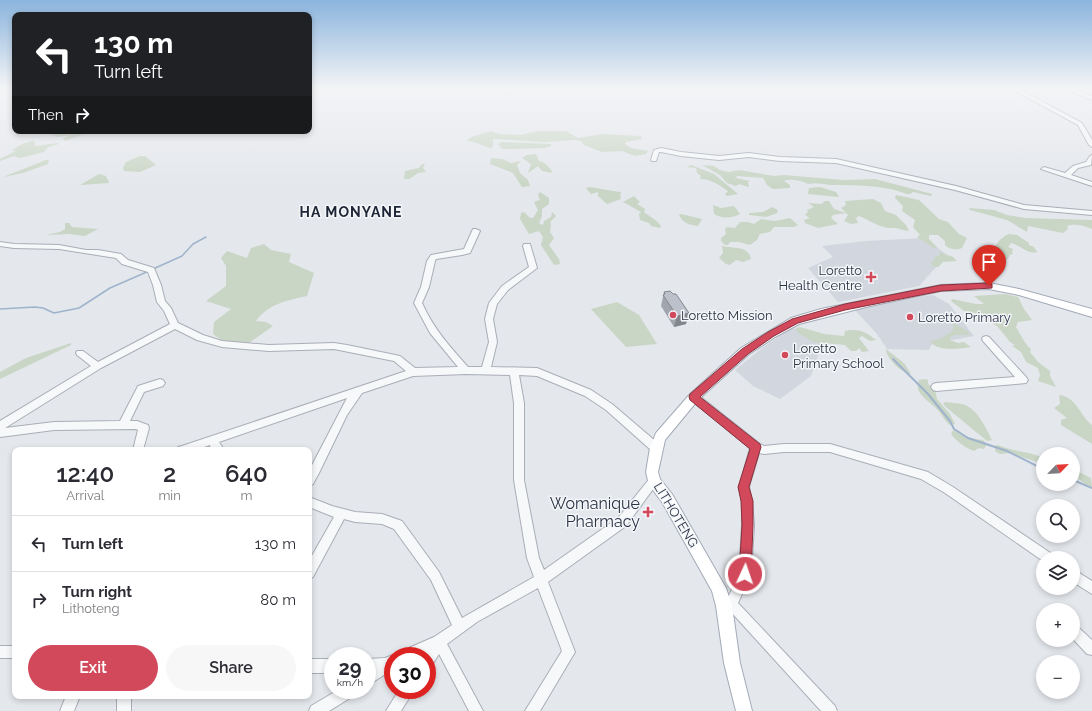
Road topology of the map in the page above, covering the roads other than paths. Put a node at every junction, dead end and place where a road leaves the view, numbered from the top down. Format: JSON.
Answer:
{"nodes":[{"id":1,"x":1073,"y":120,"type":"edge"},
{"id":2,"x":1092,"y":146,"type":"edge"},
{"id":3,"x":1092,"y":157,"type":"edge"},
{"id":4,"x":654,"y":160,"type":"dead end"},
{"id":5,"x":1044,"y":169,"type":"dead end"},
{"id":6,"x":1067,"y":176,"type":"junction"},
{"id":7,"x":1092,"y":184,"type":"edge"},
{"id":8,"x":1092,"y":213,"type":"edge"},
{"id":9,"x":476,"y":231,"type":"dead end"},
{"id":10,"x":0,"y":244,"type":"edge"},
{"id":11,"x":527,"y":246,"type":"dead end"},
{"id":12,"x":1092,"y":314,"type":"edge"},
{"id":13,"x":176,"y":325,"type":"junction"},
{"id":14,"x":986,"y":339,"type":"dead end"},
{"id":15,"x":80,"y":353,"type":"dead end"},
{"id":16,"x":98,"y":366,"type":"junction"},
{"id":17,"x":466,"y":370,"type":"junction"},
{"id":18,"x":485,"y":371,"type":"junction"},
{"id":19,"x":413,"y":372,"type":"junction"},
{"id":20,"x":514,"y":372,"type":"junction"},
{"id":21,"x":160,"y":383,"type":"dead end"},
{"id":22,"x":936,"y":387,"type":"dead end"},
{"id":23,"x":358,"y":391,"type":"junction"},
{"id":24,"x":694,"y":397,"type":"junction"},
{"id":25,"x":124,"y":424,"type":"junction"},
{"id":26,"x":0,"y":426,"type":"edge"},
{"id":27,"x":0,"y":433,"type":"edge"},
{"id":28,"x":139,"y":447,"type":"edge"},
{"id":29,"x":216,"y":447,"type":"edge"},
{"id":30,"x":756,"y":447,"type":"junction"},
{"id":31,"x":656,"y":448,"type":"junction"},
{"id":32,"x":312,"y":476,"type":"edge"},
{"id":33,"x":654,"y":481,"type":"junction"},
{"id":34,"x":312,"y":503,"type":"edge"},
{"id":35,"x":341,"y":514,"type":"junction"},
{"id":36,"x":1038,"y":551,"type":"edge"},
{"id":37,"x":312,"y":567,"type":"edge"},
{"id":38,"x":540,"y":580,"type":"junction"},
{"id":39,"x":1080,"y":580,"type":"edge"},
{"id":40,"x":1092,"y":588,"type":"edge"},
{"id":41,"x":728,"y":606,"type":"junction"},
{"id":42,"x":460,"y":627,"type":"junction"},
{"id":43,"x":1080,"y":637,"type":"edge"},
{"id":44,"x":438,"y":642,"type":"junction"},
{"id":45,"x":427,"y":647,"type":"edge"},
{"id":46,"x":435,"y":647,"type":"edge"},
{"id":47,"x":1092,"y":649,"type":"edge"},
{"id":48,"x":0,"y":652,"type":"edge"},
{"id":49,"x":12,"y":652,"type":"edge"},
{"id":50,"x":312,"y":666,"type":"edge"},
{"id":51,"x":324,"y":666,"type":"edge"},
{"id":52,"x":72,"y":699,"type":"edge"},
{"id":53,"x":124,"y":699,"type":"edge"},
{"id":54,"x":335,"y":699,"type":"edge"},
{"id":55,"x":401,"y":699,"type":"edge"},
{"id":56,"x":67,"y":711,"type":"edge"},
{"id":57,"x":124,"y":711,"type":"edge"},
{"id":58,"x":316,"y":711,"type":"edge"},
{"id":59,"x":392,"y":711,"type":"edge"},
{"id":60,"x":476,"y":711,"type":"edge"},
{"id":61,"x":532,"y":711,"type":"edge"},
{"id":62,"x":744,"y":711,"type":"edge"},
{"id":63,"x":830,"y":711,"type":"edge"}],
"edges":[{"from":1,"to":2,"type":"street"},
{"from":3,"to":6,"type":"street"},
{"from":4,"to":8,"type":"street"},
{"from":5,"to":6,"type":"street"},
{"from":6,"to":7,"type":"street"},
{"from":9,"to":17,"type":"street"},
{"from":10,"to":13,"type":"street"},
{"from":11,"to":18,"type":"street"},
{"from":12,"to":24,"type":"main road","name":"LITHOTENG"},
{"from":13,"to":16,"type":"street"},
{"from":13,"to":19,"type":"street"},
{"from":14,"to":22,"type":"street"},
{"from":15,"to":16,"type":"street"},
{"from":16,"to":26,"type":"street"},
{"from":17,"to":18,"type":"street"},
{"from":17,"to":19,"type":"street"},
{"from":18,"to":20,"type":"street"},
{"from":19,"to":23,"type":"street"},
{"from":20,"to":31,"type":"street"},
{"from":20,"to":38,"type":"street"},
{"from":21,"to":25,"type":"street"},
{"from":23,"to":29,"type":"street"},
{"from":23,"to":32,"type":"street"},
{"from":24,"to":30,"type":"street"},
{"from":24,"to":31,"type":"main road","name":"LITHOTENG"},
{"from":25,"to":27,"type":"street"},
{"from":25,"to":28,"type":"street"},
{"from":30,"to":36,"type":"street"},
{"from":30,"to":41,"type":"street"},
{"from":31,"to":33,"type":"main road","name":"LITHOTENG"},
{"from":33,"to":38,"type":"street"},
{"from":33,"to":41,"type":"main road","name":"LITHOTENG"},
{"from":34,"to":35,"type":"street"},
{"from":35,"to":37,"type":"street"},
{"from":35,"to":42,"type":"street"},
{"from":38,"to":42,"type":"street"},
{"from":38,"to":61,"type":"street"},
{"from":39,"to":40,"type":"street"},
{"from":41,"to":62,"type":"main road","name":"LITHOTENG"},
{"from":41,"to":63,"type":"street"},
{"from":42,"to":44,"type":"street"},
{"from":43,"to":47,"type":"street"},
{"from":44,"to":45,"type":"street"},
{"from":44,"to":46,"type":"street"},
{"from":44,"to":60,"type":"street"},
{"from":48,"to":49,"type":"street"},
{"from":50,"to":51,"type":"street"},
{"from":52,"to":56,"type":"street"},
{"from":53,"to":57,"type":"street"},
{"from":54,"to":58,"type":"street"},
{"from":55,"to":59,"type":"street"}]}
